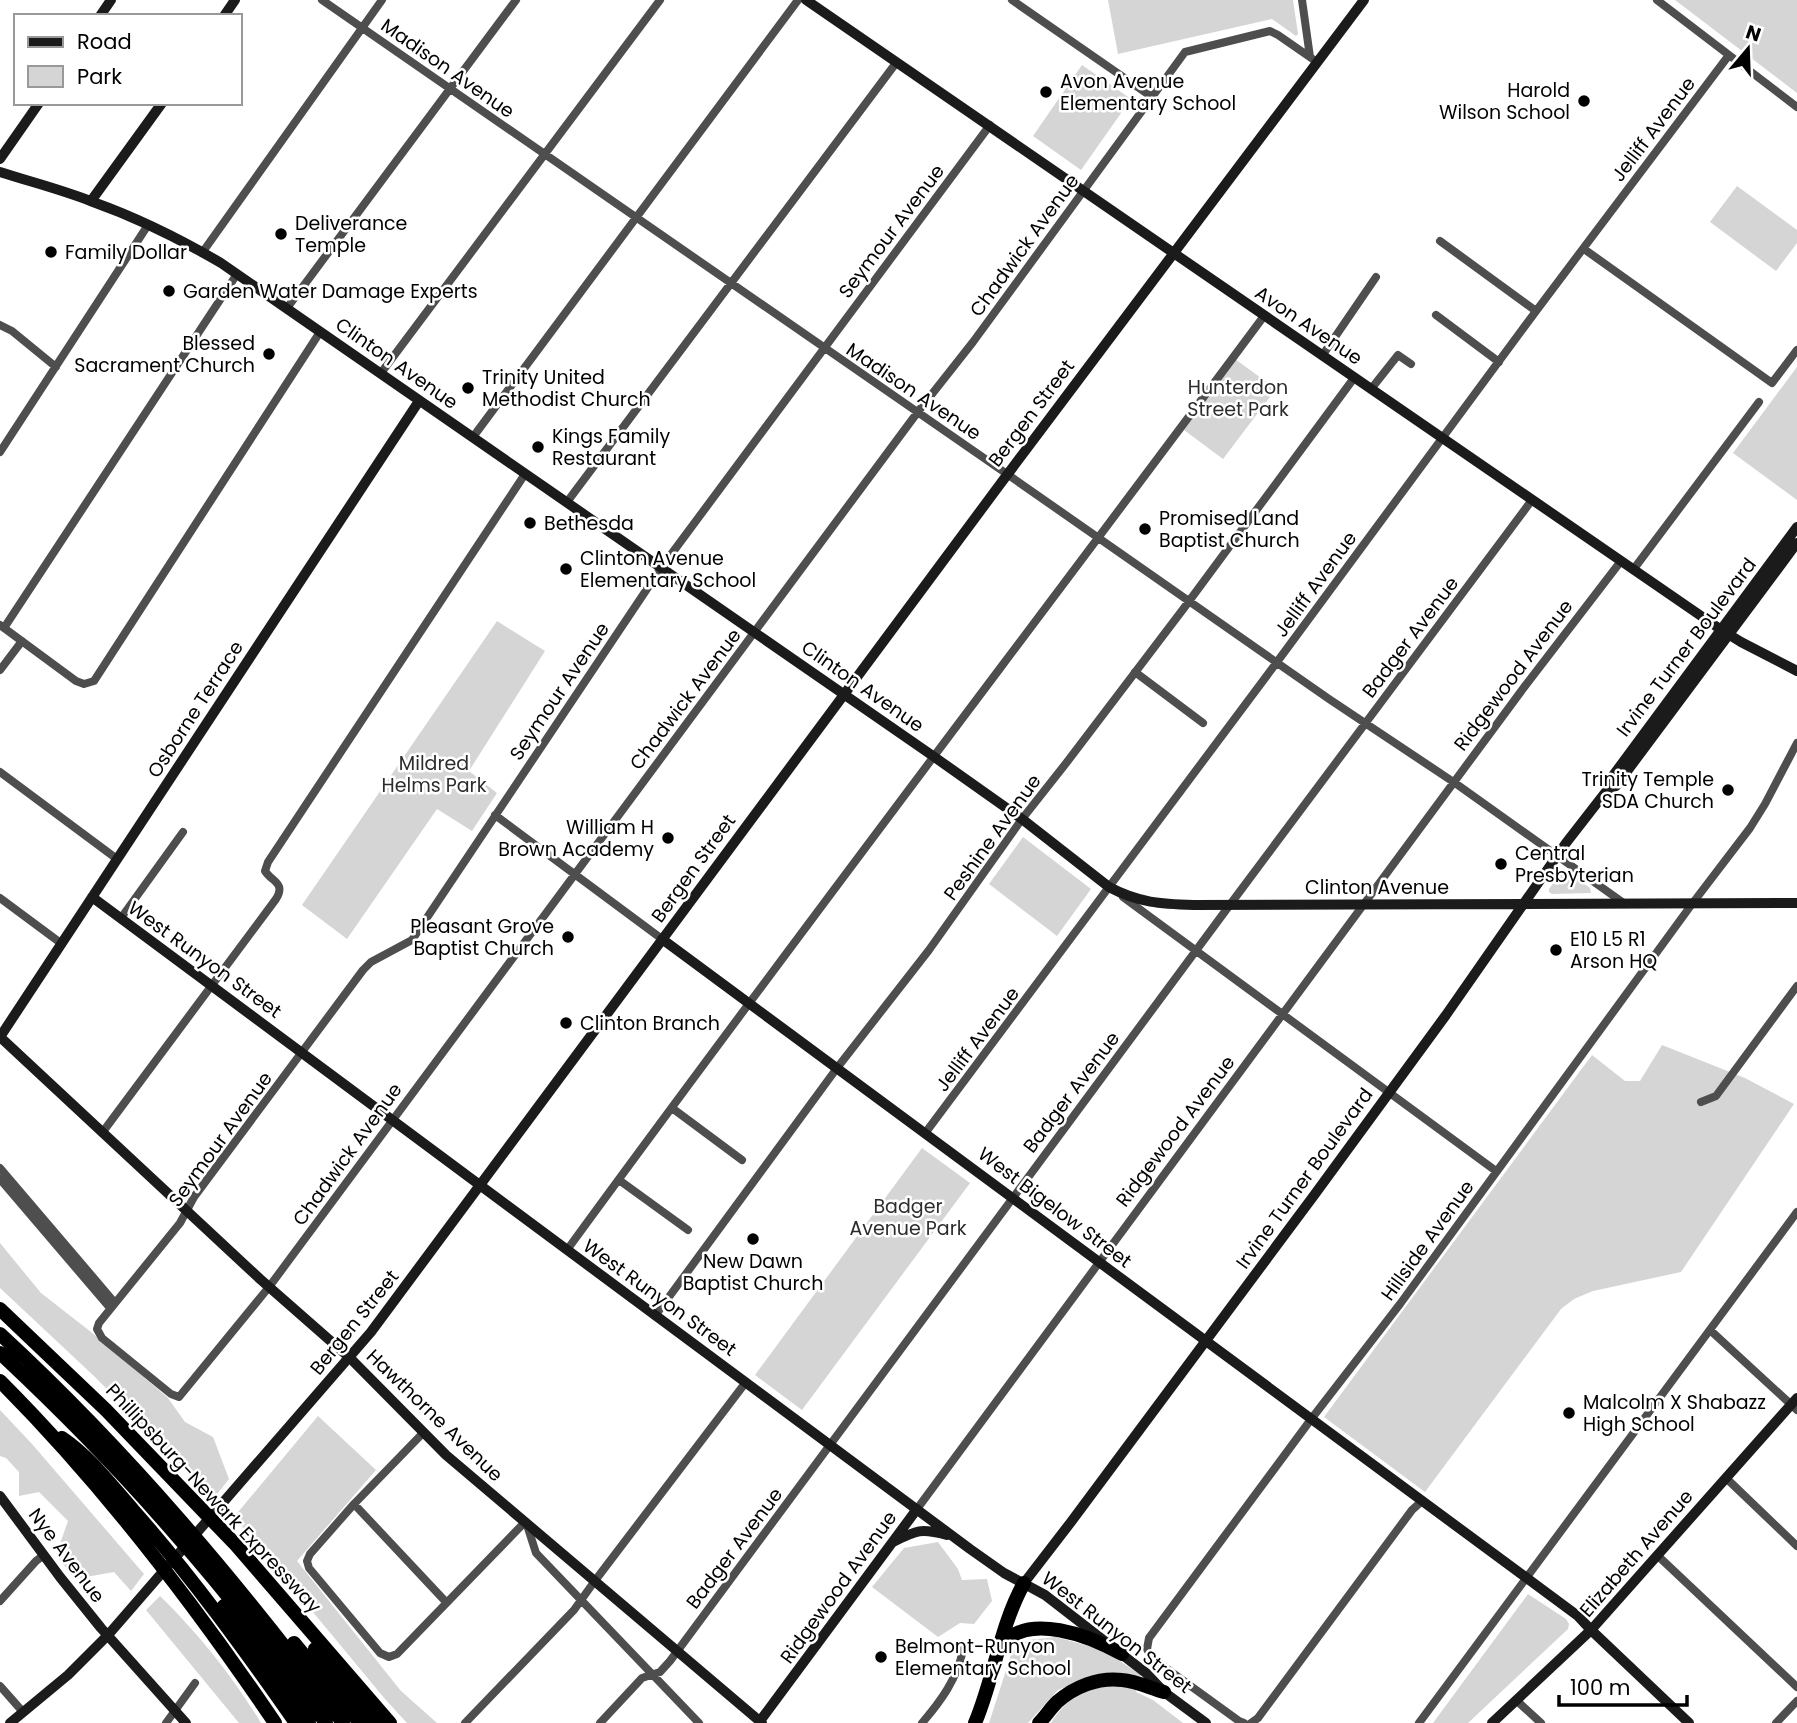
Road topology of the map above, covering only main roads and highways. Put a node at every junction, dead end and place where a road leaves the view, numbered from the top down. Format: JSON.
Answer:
{"nodes":[{"id":1,"x":0,"y":1309,"type":"edge"},
{"id":2,"x":0,"y":1334,"type":"edge"},
{"id":3,"x":0,"y":1353,"type":"edge"},
{"id":4,"x":0,"y":1381,"type":"edge"},
{"id":5,"x":43,"y":1426,"type":"junction"},
{"id":6,"x":189,"y":1497,"type":"junction"},
{"id":7,"x":173,"y":1511,"type":"junction"},
{"id":8,"x":179,"y":1537,"type":"junction"},
{"id":9,"x":1024,"y":1583,"type":"road end"},
{"id":10,"x":1000,"y":1648,"type":"junction"},
{"id":11,"x":1122,"y":1654,"type":"road end"},
{"id":12,"x":1164,"y":1692,"type":"road end"},
{"id":13,"x":1041,"y":1722,"type":"edge"},
{"id":14,"x":275,"y":1723,"type":"edge"},
{"id":15,"x":296,"y":1723,"type":"edge"},
{"id":16,"x":309,"y":1723,"type":"edge"},
{"id":17,"x":326,"y":1723,"type":"edge"},
{"id":18,"x":343,"y":1723,"type":"edge"},
{"id":19,"x":359,"y":1723,"type":"edge"},
{"id":20,"x":375,"y":1723,"type":"edge"},
{"id":21,"x":390,"y":1723,"type":"edge"},
{"id":22,"x":975,"y":1723,"type":"edge"}],
"edges":[{"from":1,"to":6,"type":"highway","name":"Phillipsburg-Newark Expressway"},
{"from":2,"to":7,"type":"highway","name":"Phillipsburg-Newark Expressway"},
{"from":3,"to":8,"type":"highway"},
{"from":4,"to":5,"type":"highway"},
{"from":5,"to":14,"type":"highway"},
{"from":5,"to":15,"type":"highway"},
{"from":6,"to":20,"type":"highway"},
{"from":6,"to":21,"type":"highway","name":"Phillipsburg-Newark Expressway"},
{"from":7,"to":18,"type":"highway","name":"Phillipsburg-Newark Expressway"},
{"from":7,"to":19,"type":"highway"},
{"from":8,"to":16,"type":"highway"},
{"from":8,"to":17,"type":"highway"},
{"from":9,"to":10,"type":"highway"},
{"from":10,"to":11,"type":"highway"},
{"from":10,"to":22,"type":"highway"},
{"from":12,"to":13,"type":"highway"}]}
